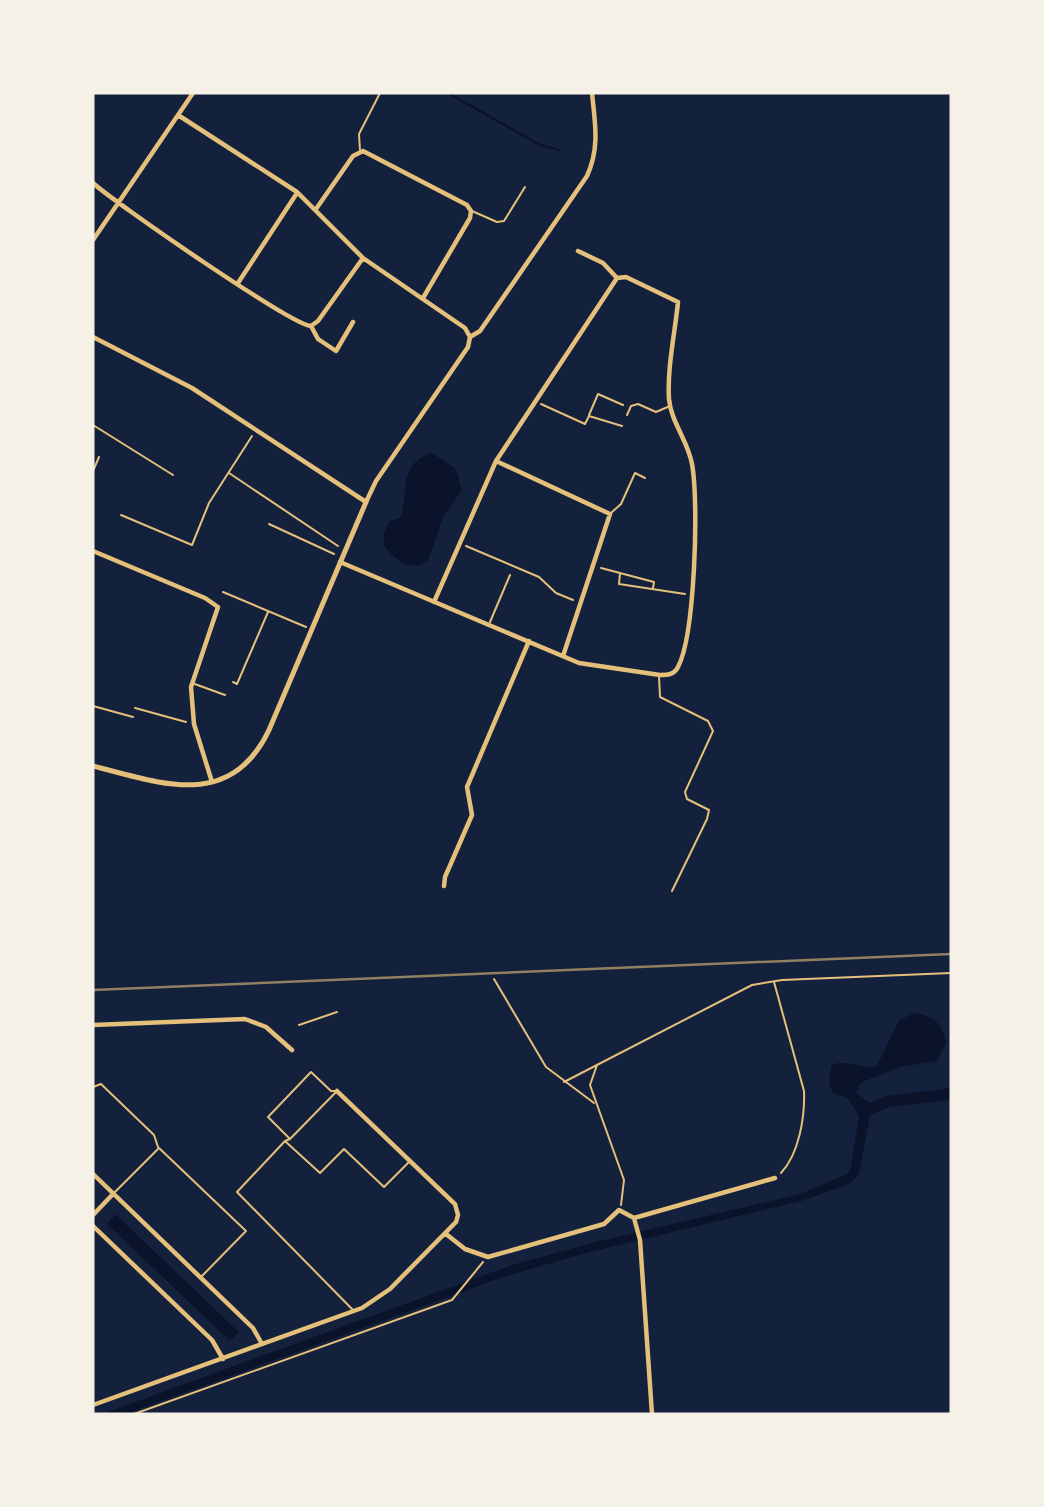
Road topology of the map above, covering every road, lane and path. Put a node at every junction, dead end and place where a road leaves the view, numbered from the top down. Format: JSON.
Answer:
{"nodes":[{"id":1,"x":192,"y":93,"type":"edge"},
{"id":2,"x":380,"y":93,"type":"edge"},
{"id":3,"x":592,"y":93,"type":"edge"},
{"id":4,"x":178,"y":115,"type":"junction"},
{"id":5,"x":360,"y":151,"type":"junction"},
{"id":6,"x":93,"y":183,"type":"edge"},
{"id":7,"x":524,"y":187,"type":"dead end"},
{"id":8,"x":297,"y":192,"type":"junction"},
{"id":9,"x":119,"y":205,"type":"junction"},
{"id":10,"x":316,"y":209,"type":"junction"},
{"id":11,"x":471,"y":211,"type":"junction"},
{"id":12,"x":93,"y":240,"type":"edge"},
{"id":13,"x":578,"y":251,"type":"dead end"},
{"id":14,"x":363,"y":258,"type":"junction"},
{"id":15,"x":617,"y":278,"type":"junction"},
{"id":16,"x":238,"y":283,"type":"junction"},
{"id":17,"x":423,"y":298,"type":"junction"},
{"id":18,"x":353,"y":322,"type":"dead end"},
{"id":19,"x":311,"y":326,"type":"junction"},
{"id":20,"x":93,"y":337,"type":"edge"},
{"id":21,"x":470,"y":337,"type":"junction"},
{"id":22,"x":534,"y":401,"type":"junction"},
{"id":23,"x":631,"y":406,"type":"junction"},
{"id":24,"x":671,"y":406,"type":"junction"},
{"id":25,"x":628,"y":415,"type":"dead end"},
{"id":26,"x":589,"y":416,"type":"junction"},
{"id":27,"x":93,"y":425,"type":"edge"},
{"id":28,"x":622,"y":426,"type":"dead end"},
{"id":29,"x":256,"y":429,"type":"junction"},
{"id":30,"x":99,"y":457,"type":"dead end"},
{"id":31,"x":496,"y":461,"type":"junction"},
{"id":32,"x":93,"y":471,"type":"edge"},
{"id":33,"x":228,"y":473,"type":"junction"},
{"id":34,"x":173,"y":475,"type":"dead end"},
{"id":35,"x":645,"y":478,"type":"dead end"},
{"id":36,"x":366,"y":502,"type":"junction"},
{"id":37,"x":610,"y":514,"type":"junction"},
{"id":38,"x":121,"y":515,"type":"dead end"},
{"id":39,"x":269,"y":524,"type":"dead end"},
{"id":40,"x":459,"y":543,"type":"junction"},
{"id":41,"x":93,"y":551,"type":"edge"},
{"id":42,"x":345,"y":551,"type":"junction"},
{"id":43,"x":341,"y":560,"type":"junction"},
{"id":44,"x":590,"y":565,"type":"junction"},
{"id":45,"x":620,"y":573,"type":"junction"},
{"id":46,"x":510,"y":575,"type":"dead end"},
{"id":47,"x":653,"y":589,"type":"junction"},
{"id":48,"x":223,"y":592,"type":"dead end"},
{"id":49,"x":693,"y":595,"type":"junction"},
{"id":50,"x":434,"y":602,"type":"junction"},
{"id":51,"x":580,"y":603,"type":"junction"},
{"id":52,"x":268,"y":611,"type":"junction"},
{"id":53,"x":489,"y":625,"type":"junction"},
{"id":54,"x":311,"y":629,"type":"junction"},
{"id":55,"x":529,"y":641,"type":"junction"},
{"id":56,"x":564,"y":656,"type":"junction"},
{"id":57,"x":660,"y":675,"type":"junction"},
{"id":58,"x":191,"y":682,"type":"junction"},
{"id":59,"x":233,"y":682,"type":"dead end"},
{"id":60,"x":225,"y":695,"type":"dead end"},
{"id":61,"x":93,"y":706,"type":"edge"},
{"id":62,"x":135,"y":708,"type":"dead end"},
{"id":63,"x":133,"y":717,"type":"dead end"},
{"id":64,"x":194,"y":724,"type":"junction"},
{"id":65,"x":93,"y":766,"type":"edge"},
{"id":66,"x":212,"y":783,"type":"junction"},
{"id":67,"x":444,"y":886,"type":"dead end"},
{"id":68,"x":672,"y":891,"type":"dead end"},
{"id":69,"x":951,"y":974,"type":"edge"},
{"id":70,"x":494,"y":979,"type":"dead end"},
{"id":71,"x":774,"y":981,"type":"junction"},
{"id":72,"x":337,"y":1012,"type":"dead end"},
{"id":73,"x":93,"y":1025,"type":"edge"},
{"id":74,"x":299,"y":1025,"type":"dead end"},
{"id":75,"x":292,"y":1050,"type":"dead end"},
{"id":76,"x":600,"y":1062,"type":"junction"},
{"id":77,"x":564,"y":1082,"type":"junction"},
{"id":78,"x":93,"y":1087,"type":"edge"},
{"id":79,"x":337,"y":1091,"type":"junction"},
{"id":80,"x":594,"y":1102,"type":"junction"},
{"id":81,"x":290,"y":1139,"type":"junction"},
{"id":82,"x":285,"y":1141,"type":"junction"},
{"id":83,"x":159,"y":1148,"type":"junction"},
{"id":84,"x":410,"y":1160,"type":"junction"},
{"id":85,"x":93,"y":1174,"type":"edge"},
{"id":86,"x":775,"y":1178,"type":"joint"},
{"id":87,"x":113,"y":1194,"type":"junction"},
{"id":88,"x":619,"y":1210,"type":"junction"},
{"id":89,"x":93,"y":1215,"type":"edge"},
{"id":90,"x":634,"y":1218,"type":"junction"},
{"id":91,"x":93,"y":1226,"type":"edge"},
{"id":92,"x":446,"y":1234,"type":"junction"},
{"id":93,"x":488,"y":1257,"type":"junction"},
{"id":94,"x":201,"y":1278,"type":"junction"},
{"id":95,"x":354,"y":1311,"type":"junction"},
{"id":96,"x":262,"y":1344,"type":"junction"},
{"id":97,"x":223,"y":1359,"type":"junction"},
{"id":98,"x":93,"y":1405,"type":"edge"},
{"id":99,"x":134,"y":1414,"type":"edge"},
{"id":100,"x":652,"y":1414,"type":"edge"}],
"edges":[{"from":1,"to":4,"type":"street"},
{"from":2,"to":5,"type":"lane"},
{"from":3,"to":21,"type":"street"},
{"from":4,"to":8,"type":"street"},
{"from":4,"to":9,"type":"street"},
{"from":5,"to":10,"type":"street"},
{"from":5,"to":11,"type":"street"},
{"from":6,"to":9,"type":"street"},
{"from":7,"to":11,"type":"lane"},
{"from":8,"to":10,"type":"street"},
{"from":8,"to":16,"type":"street"},
{"from":9,"to":12,"type":"street"},
{"from":9,"to":16,"type":"street"},
{"from":10,"to":14,"type":"street"},
{"from":11,"to":17,"type":"street"},
{"from":13,"to":15,"type":"street"},
{"from":14,"to":17,"type":"street"},
{"from":14,"to":19,"type":"street"},
{"from":15,"to":22,"type":"street"},
{"from":15,"to":24,"type":"street"},
{"from":16,"to":19,"type":"street"},
{"from":17,"to":21,"type":"street"},
{"from":18,"to":19,"type":"street"},
{"from":20,"to":29,"type":"street"},
{"from":21,"to":36,"type":"street"},
{"from":22,"to":26,"type":"path"},
{"from":22,"to":31,"type":"street"},
{"from":23,"to":24,"type":"lane"},
{"from":23,"to":25,"type":"lane"},
{"from":23,"to":26,"type":"path"},
{"from":24,"to":49,"type":"street"},
{"from":26,"to":28,"type":"path"},
{"from":27,"to":34,"type":"lane"},
{"from":29,"to":33,"type":"path"},
{"from":29,"to":36,"type":"street"},
{"from":30,"to":32,"type":"path"},
{"from":31,"to":37,"type":"street"},
{"from":31,"to":40,"type":"street"},
{"from":33,"to":38,"type":"path"},
{"from":33,"to":42,"type":"path"},
{"from":35,"to":37,"type":"lane"},
{"from":36,"to":42,"type":"street"},
{"from":37,"to":44,"type":"street"},
{"from":39,"to":43,"type":"path"},
{"from":40,"to":50,"type":"street"},
{"from":40,"to":51,"type":"path"},
{"from":41,"to":58,"type":"street"},
{"from":42,"to":43,"type":"street"},
{"from":43,"to":50,"type":"street"},
{"from":43,"to":54,"type":"street"},
{"from":44,"to":45,"type":"path"},
{"from":44,"to":51,"type":"street"},
{"from":45,"to":47,"type":"path"},
{"from":45,"to":47,"type":"path"},
{"from":46,"to":53,"type":"lane"},
{"from":47,"to":49,"type":"path"},
{"from":48,"to":52,"type":"path"},
{"from":49,"to":57,"type":"street"},
{"from":50,"to":53,"type":"street"},
{"from":51,"to":56,"type":"street"},
{"from":52,"to":54,"type":"path"},
{"from":52,"to":59,"type":"path"},
{"from":53,"to":55,"type":"street"},
{"from":54,"to":66,"type":"street"},
{"from":55,"to":56,"type":"street"},
{"from":55,"to":67,"type":"street"},
{"from":56,"to":57,"type":"street"},
{"from":57,"to":68,"type":"lane"},
{"from":58,"to":60,"type":"lane"},
{"from":58,"to":64,"type":"street"},
{"from":61,"to":63,"type":"path"},
{"from":62,"to":64,"type":"path"},
{"from":64,"to":66,"type":"street"},
{"from":65,"to":66,"type":"street"},
{"from":69,"to":71,"type":"path"},
{"from":70,"to":77,"type":"path"},
{"from":71,"to":76,"type":"path"},
{"from":71,"to":86,"type":"path"},
{"from":72,"to":74,"type":"lane"},
{"from":73,"to":75,"type":"street"},
{"from":76,"to":77,"type":"path"},
{"from":76,"to":80,"type":"path"},
{"from":77,"to":80,"type":"path"},
{"from":78,"to":83,"type":"lane"},
{"from":79,"to":81,"type":"lane"},
{"from":79,"to":81,"type":"lane"},
{"from":79,"to":84,"type":"street"},
{"from":80,"to":88,"type":"path"},
{"from":81,"to":82,"type":"lane"},
{"from":82,"to":84,"type":"lane"},
{"from":82,"to":95,"type":"lane"},
{"from":83,"to":87,"type":"lane"},
{"from":83,"to":94,"type":"lane"},
{"from":84,"to":92,"type":"street"},
{"from":85,"to":87,"type":"street"},
{"from":86,"to":90,"type":"street"},
{"from":87,"to":89,"type":"street"},
{"from":87,"to":94,"type":"street"},
{"from":88,"to":90,"type":"street"},
{"from":88,"to":93,"type":"street"},
{"from":90,"to":100,"type":"street"},
{"from":91,"to":97,"type":"street"},
{"from":92,"to":93,"type":"street"},
{"from":92,"to":95,"type":"street"},
{"from":93,"to":99,"type":"path"},
{"from":94,"to":96,"type":"street"},
{"from":95,"to":96,"type":"street"},
{"from":96,"to":97,"type":"street"},
{"from":97,"to":98,"type":"street"}]}
